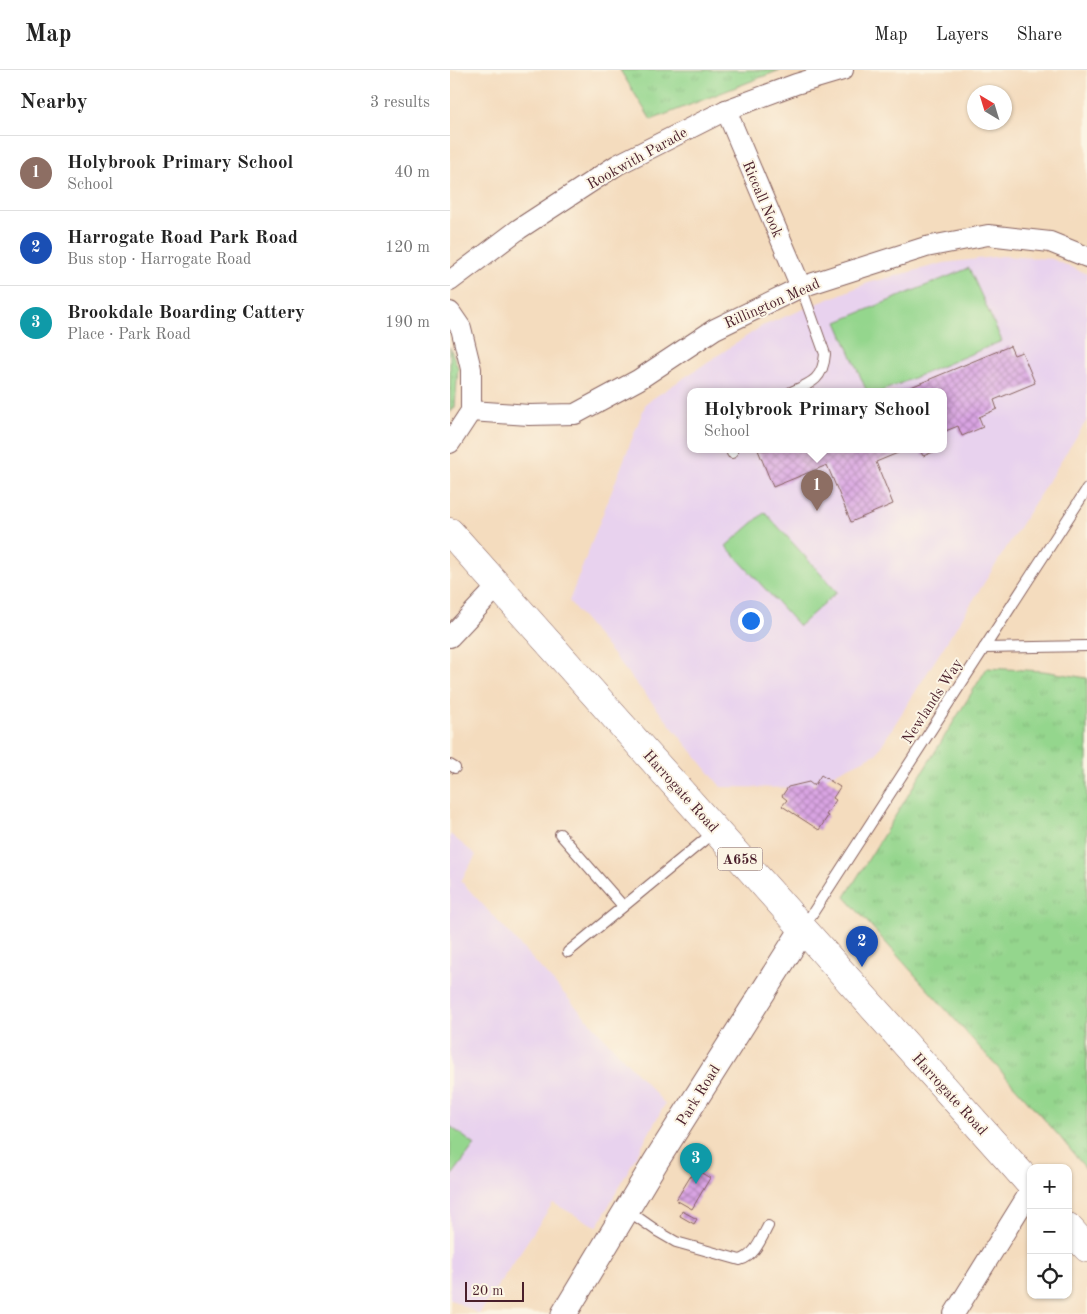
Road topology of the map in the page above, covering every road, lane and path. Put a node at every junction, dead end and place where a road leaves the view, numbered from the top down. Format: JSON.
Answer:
{"nodes":[{"id":1,"x":843,"y":70,"type":"edge"},
{"id":2,"x":726,"y":110,"type":"junction"},
{"id":3,"x":1087,"y":257,"type":"edge"},
{"id":4,"x":450,"y":281,"type":"edge"},
{"id":5,"x":801,"y":287,"type":"junction"},
{"id":6,"x":450,"y":312,"type":"edge"},
{"id":7,"x":800,"y":388,"type":"edge"},
{"id":8,"x":472,"y":411,"type":"junction"},
{"id":9,"x":450,"y":443,"type":"edge"},
{"id":10,"x":1087,"y":489,"type":"edge"},
{"id":11,"x":450,"y":532,"type":"edge"},
{"id":12,"x":498,"y":586,"type":"junction"},
{"id":13,"x":450,"y":637,"type":"edge"},
{"id":14,"x":1087,"y":646,"type":"edge"},
{"id":15,"x":984,"y":648,"type":"junction"},
{"id":16,"x":716,"y":831,"type":"junction"},
{"id":17,"x":560,"y":834,"type":"dead end"},
{"id":18,"x":623,"y":906,"type":"junction"},
{"id":19,"x":803,"y":929,"type":"junction"},
{"id":20,"x":568,"y":952,"type":"dead end"},
{"id":21,"x":1027,"y":1181,"type":"edge"},
{"id":22,"x":1027,"y":1196,"type":"edge"},
{"id":23,"x":627,"y":1210,"type":"junction"},
{"id":24,"x":768,"y":1226,"type":"dead end"},
{"id":25,"x":1072,"y":1231,"type":"edge"},
{"id":26,"x":1087,"y":1248,"type":"edge"},
{"id":27,"x":564,"y":1314,"type":"edge"},
{"id":28,"x":954,"y":1314,"type":"edge"}],
"edges":[{"from":1,"to":2,"type":"street","name":"Rookwith Parade"},
{"from":2,"to":4,"type":"street","name":"Rookwith Parade"},
{"from":2,"to":5,"type":"street","name":"Riccall Nook"},
{"from":3,"to":5,"type":"street","name":"Rillington Mead"},
{"from":5,"to":7,"type":"lane"},
{"from":5,"to":8,"type":"street","name":"Rillington Mead"},
{"from":6,"to":8,"type":"street"},
{"from":8,"to":9,"type":"street"},
{"from":10,"to":15,"type":"lane","name":"Newlands Way"},
{"from":11,"to":12,"type":"highway","name":"Harrogate Road","number":"A658"},
{"from":12,"to":13,"type":"street"},
{"from":12,"to":16,"type":"highway","name":"Harrogate Road","number":"A658"},
{"from":14,"to":15,"type":"lane"},
{"from":15,"to":19,"type":"lane","name":"Newlands Way"},
{"from":16,"to":18,"type":"lane"},
{"from":16,"to":19,"type":"highway","name":"Harrogate Road","number":"A658"},
{"from":17,"to":18,"type":"lane"},
{"from":18,"to":20,"type":"lane"},
{"from":19,"to":21,"type":"highway","name":"Harrogate Road","number":"A658"},
{"from":19,"to":23,"type":"street","name":"Park Road"},
{"from":22,"to":28,"type":"street"},
{"from":23,"to":24,"type":"lane"},
{"from":23,"to":27,"type":"street","name":"Park Road"},
{"from":25,"to":26,"type":"highway"}]}
